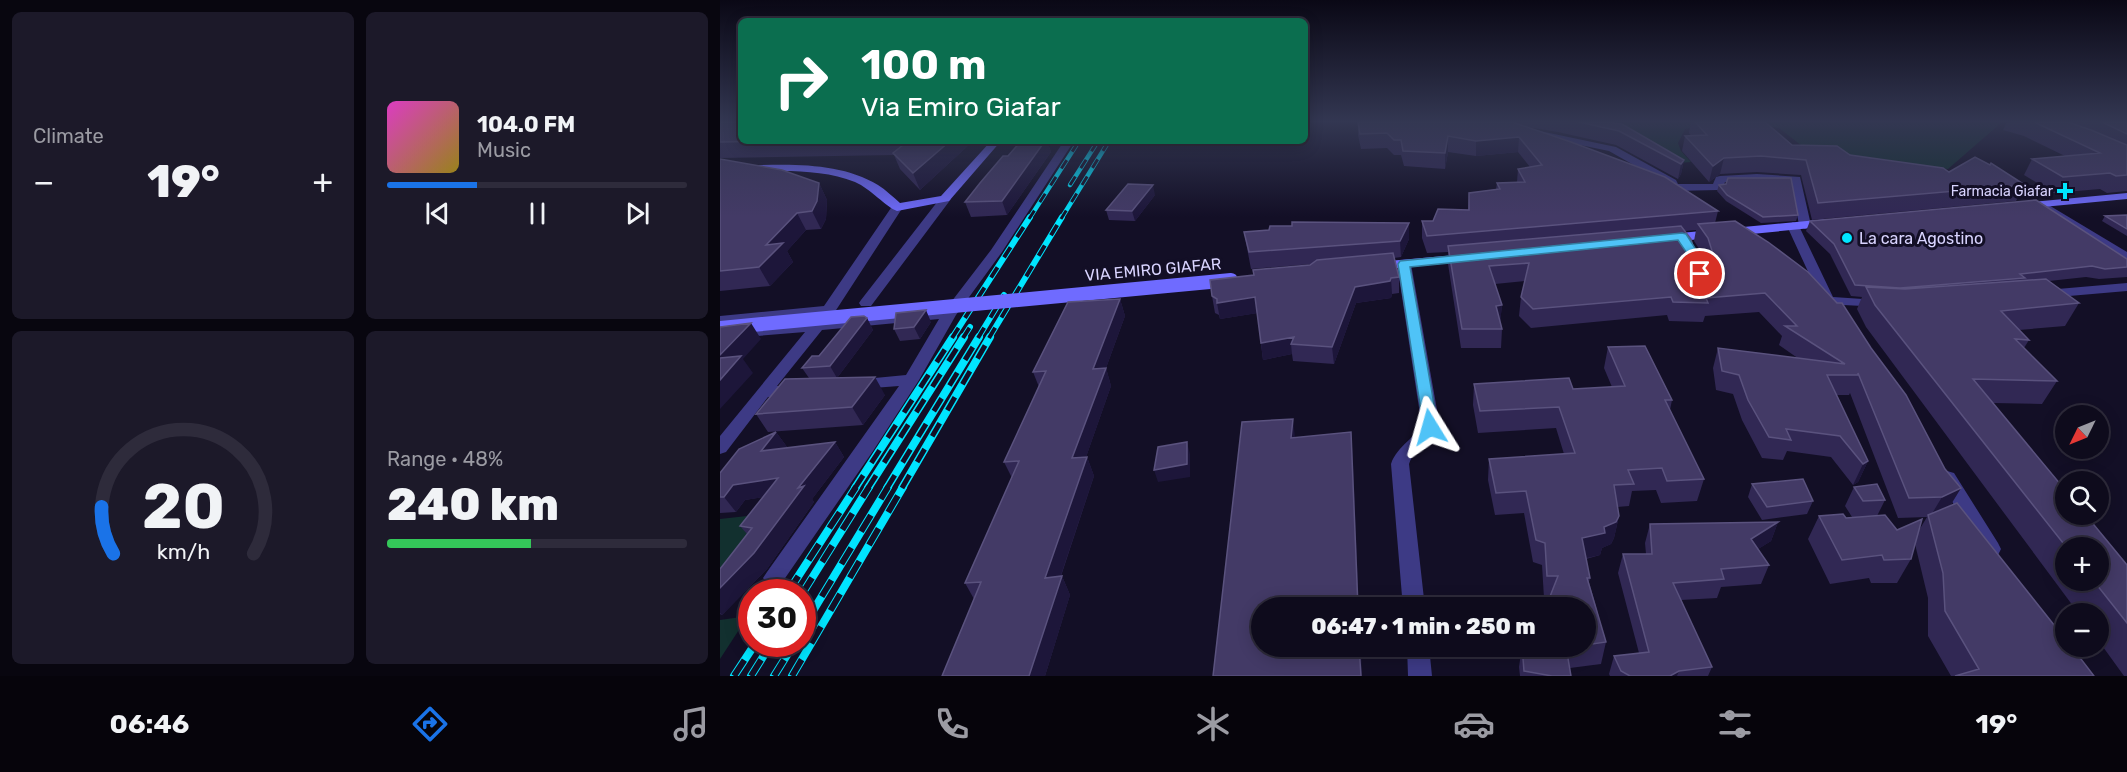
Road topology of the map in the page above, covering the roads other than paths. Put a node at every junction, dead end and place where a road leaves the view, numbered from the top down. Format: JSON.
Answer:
{"nodes":[{"id":1,"x":985,"y":154,"type":"edge"},
{"id":2,"x":1061,"y":154,"type":"edge"},
{"id":3,"x":1599,"y":154,"type":"edge"},
{"id":4,"x":1620,"y":154,"type":"edge"},
{"id":5,"x":1595,"y":155,"type":"edge"},
{"id":6,"x":720,"y":170,"type":"edge"},
{"id":7,"x":1647,"y":182,"type":"edge"},
{"id":8,"x":1676,"y":194,"type":"junction"},
{"id":9,"x":2127,"y":196,"type":"edge"},
{"id":10,"x":945,"y":199,"type":"junction"},
{"id":11,"x":2042,"y":204,"type":"junction"},
{"id":12,"x":897,"y":207,"type":"junction"},
{"id":13,"x":2007,"y":207,"type":"edge"},
{"id":14,"x":1841,"y":222,"type":"edge"},
{"id":15,"x":1716,"y":223,"type":"edge"},
{"id":16,"x":1799,"y":226,"type":"junction"},
{"id":17,"x":1731,"y":232,"type":"junction"},
{"id":18,"x":1659,"y":239,"type":"edge"},
{"id":19,"x":1750,"y":243,"type":"edge"},
{"id":20,"x":1485,"y":256,"type":"edge"},
{"id":21,"x":2127,"y":258,"type":"edge"},
{"id":22,"x":1404,"y":264,"type":"junction"},
{"id":23,"x":1369,"y":267,"type":"edge"},
{"id":24,"x":1240,"y":279,"type":"edge"},
{"id":25,"x":1800,"y":279,"type":"edge"},
{"id":26,"x":2127,"y":287,"type":"edge"},
{"id":27,"x":2033,"y":295,"type":"edge"},
{"id":28,"x":1828,"y":301,"type":"junction"},
{"id":29,"x":866,"y":303,"type":"dead end"},
{"id":30,"x":1895,"y":305,"type":"edge"},
{"id":31,"x":828,"y":310,"type":"junction"},
{"id":32,"x":949,"y":314,"type":"junction"},
{"id":33,"x":1842,"y":317,"type":"edge"},
{"id":34,"x":720,"y":320,"type":"edge"},
{"id":35,"x":816,"y":327,"type":"junction"},
{"id":36,"x":720,"y":328,"type":"edge"},
{"id":37,"x":720,"y":335,"type":"edge"},
{"id":38,"x":911,"y":380,"type":"junction"},
{"id":39,"x":843,"y":386,"type":"edge"},
{"id":40,"x":808,"y":388,"type":"edge"},
{"id":41,"x":763,"y":392,"type":"junction"},
{"id":42,"x":720,"y":448,"type":"edge"},
{"id":43,"x":1935,"y":459,"type":"edge"},
{"id":44,"x":2000,"y":564,"type":"edge"},
{"id":45,"x":774,"y":578,"type":"dead end"},
{"id":46,"x":1413,"y":597,"type":"edge"},
{"id":47,"x":1419,"y":657,"type":"edge"},
{"id":48,"x":1420,"y":676,"type":"edge"}],
"edges":[{"from":1,"to":10,"type":"street"},
{"from":2,"to":32,"type":"street"},
{"from":3,"to":5,"type":"street"},
{"from":4,"to":8,"type":"street"},
{"from":6,"to":12,"type":"street"},
{"from":7,"to":8,"type":"street"},
{"from":8,"to":16,"type":"street"},
{"from":9,"to":11,"type":"street"},
{"from":10,"to":12,"type":"street"},
{"from":10,"to":29,"type":"street"},
{"from":11,"to":13,"type":"street"},
{"from":11,"to":21,"type":"street"},
{"from":12,"to":31,"type":"street"},
{"from":14,"to":16,"type":"street"},
{"from":15,"to":17,"type":"street"},
{"from":16,"to":17,"type":"street"},
{"from":16,"to":28,"type":"street"},
{"from":17,"to":18,"type":"street"},
{"from":17,"to":19,"type":"street"},
{"from":20,"to":22,"type":"street"},
{"from":22,"to":23,"type":"street"},
{"from":22,"to":46,"type":"street"},
{"from":24,"to":36,"type":"street","name":"VIA EMIRO GIAFAR","bridge":true},
{"from":25,"to":28,"type":"street"},
{"from":26,"to":27,"type":"street"},
{"from":28,"to":30,"type":"street"},
{"from":28,"to":33,"type":"street"},
{"from":31,"to":34,"type":"street"},
{"from":31,"to":35,"type":"street"},
{"from":32,"to":35,"type":"street"},
{"from":32,"to":38,"type":"street"},
{"from":35,"to":37,"type":"street"},
{"from":35,"to":41,"type":"street"},
{"from":38,"to":39,"type":"street"},
{"from":38,"to":45,"type":"street"},
{"from":40,"to":41,"type":"street"},
{"from":41,"to":42,"type":"street"},
{"from":43,"to":44,"type":"street"},
{"from":47,"to":48,"type":"street"}]}
